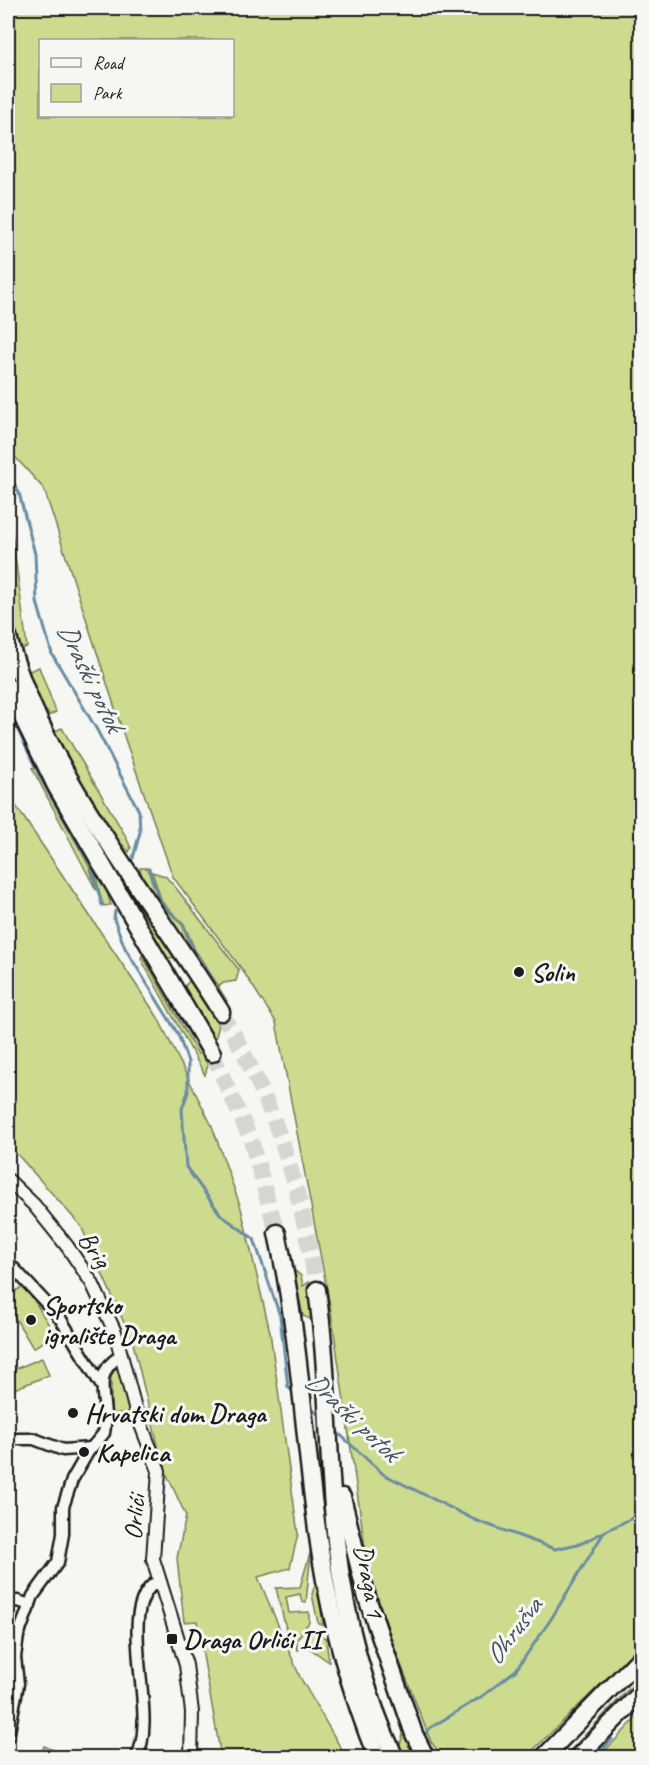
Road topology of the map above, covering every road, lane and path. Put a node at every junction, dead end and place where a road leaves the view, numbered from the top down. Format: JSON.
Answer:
{"nodes":[{"id":1,"x":8,"y":637,"type":"edge"},
{"id":2,"x":8,"y":687,"type":"edge"},
{"id":3,"x":221,"y":1012,"type":"tunnel mouth"},
{"id":4,"x":212,"y":1053,"type":"tunnel mouth"},
{"id":5,"x":8,"y":1180,"type":"edge"},
{"id":6,"x":277,"y":1233,"type":"tunnel mouth"},
{"id":7,"x":8,"y":1262,"type":"edge"},
{"id":8,"x":317,"y":1290,"type":"tunnel mouth"},
{"id":9,"x":122,"y":1355,"type":"junction"},
{"id":10,"x":101,"y":1385,"type":"junction"},
{"id":11,"x":331,"y":1405,"type":"junction"},
{"id":12,"x":8,"y":1439,"type":"edge"},
{"id":13,"x":91,"y":1448,"type":"junction"},
{"id":14,"x":159,"y":1581,"type":"junction"},
{"id":15,"x":8,"y":1602,"type":"edge"},
{"id":16,"x":30,"y":1605,"type":"junction"},
{"id":17,"x":642,"y":1656,"type":"edge"},
{"id":18,"x":339,"y":1661,"type":"junction"},
{"id":19,"x":642,"y":1666,"type":"edge"},
{"id":20,"x":642,"y":1692,"type":"edge"},
{"id":21,"x":642,"y":1699,"type":"edge"},
{"id":22,"x":8,"y":1737,"type":"edge"},
{"id":23,"x":136,"y":1758,"type":"edge"},
{"id":24,"x":191,"y":1758,"type":"edge"},
{"id":25,"x":369,"y":1758,"type":"edge"},
{"id":26,"x":377,"y":1758,"type":"edge"},
{"id":27,"x":395,"y":1758,"type":"edge"},
{"id":28,"x":426,"y":1758,"type":"edge"},
{"id":29,"x":543,"y":1758,"type":"edge"},
{"id":30,"x":554,"y":1758,"type":"edge"},
{"id":31,"x":577,"y":1758,"type":"edge"},
{"id":32,"x":587,"y":1758,"type":"edge"}],
"edges":[{"from":1,"to":3,"type":"highway"},
{"from":2,"to":4,"type":"highway"},
{"from":5,"to":9,"type":"street","name":"Brig"},
{"from":6,"to":18,"type":"highway"},
{"from":7,"to":10,"type":"street"},
{"from":8,"to":11,"type":"highway"},
{"from":9,"to":10,"type":"street"},
{"from":9,"to":14,"type":"street","name":"Orlići"},
{"from":10,"to":13,"type":"street"},
{"from":11,"to":27,"type":"highway","name":"Draga 1"},
{"from":11,"to":28,"type":"highway"},
{"from":12,"to":13,"type":"street"},
{"from":13,"to":16,"type":"street"},
{"from":14,"to":23,"type":"street"},
{"from":14,"to":24,"type":"street","name":"Orlići"},
{"from":15,"to":16,"type":"street"},
{"from":16,"to":22,"type":"street"},
{"from":17,"to":29,"type":"highway"},
{"from":18,"to":25,"type":"highway"},
{"from":18,"to":26,"type":"highway"},
{"from":19,"to":30,"type":"highway"},
{"from":20,"to":31,"type":"highway"},
{"from":21,"to":32,"type":"highway"}]}
